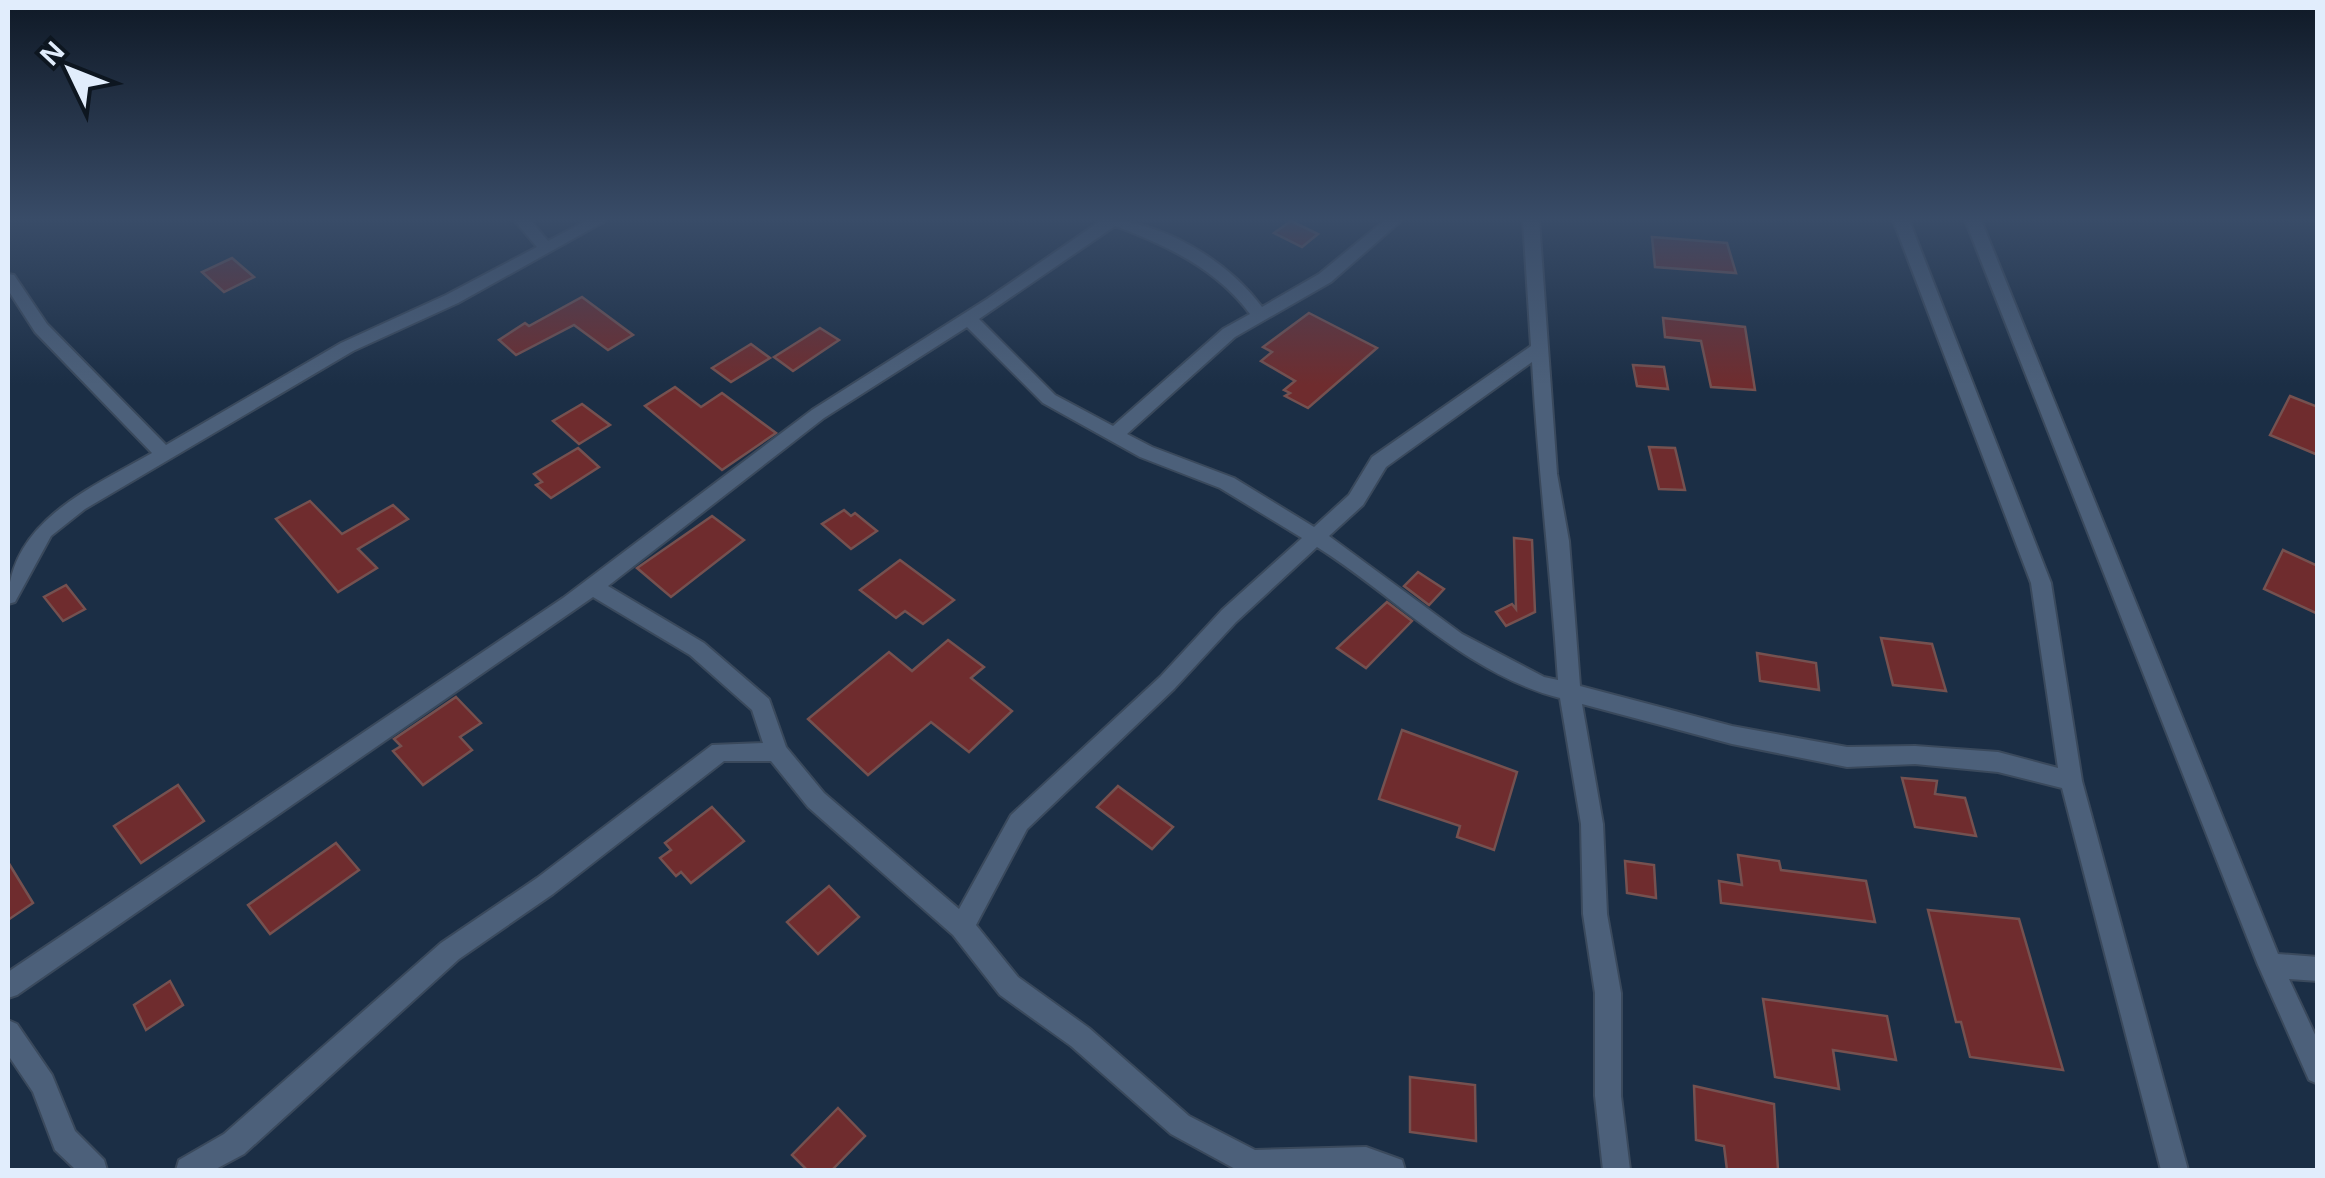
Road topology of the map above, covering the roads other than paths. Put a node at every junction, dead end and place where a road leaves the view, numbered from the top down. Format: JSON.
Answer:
{"nodes":[{"id":1,"x":492,"y":275,"type":"edge"},
{"id":2,"x":1032,"y":275,"type":"edge"},
{"id":3,"x":1221,"y":275,"type":"edge"},
{"id":4,"x":1329,"y":275,"type":"edge"},
{"id":5,"x":1535,"y":275,"type":"edge"},
{"id":6,"x":1922,"y":275,"type":"edge"},
{"id":7,"x":1996,"y":275,"type":"edge"},
{"id":8,"x":8,"y":280,"type":"edge"},
{"id":9,"x":1258,"y":314,"type":"junction"},
{"id":10,"x":969,"y":318,"type":"junction"},
{"id":11,"x":1540,"y":348,"type":"junction"},
{"id":12,"x":1116,"y":433,"type":"junction"},
{"id":13,"x":162,"y":452,"type":"junction"},
{"id":14,"x":1317,"y":539,"type":"junction"},
{"id":15,"x":593,"y":586,"type":"junction"},
{"id":16,"x":8,"y":596,"type":"edge"},
{"id":17,"x":1570,"y":694,"type":"junction"},
{"id":18,"x":777,"y":752,"type":"junction"},
{"id":19,"x":2072,"y":782,"type":"junction"},
{"id":20,"x":962,"y":927,"type":"junction"},
{"id":21,"x":2270,"y":964,"type":"junction"},
{"id":22,"x":2318,"y":968,"type":"edge"},
{"id":23,"x":8,"y":986,"type":"edge"},
{"id":24,"x":8,"y":1033,"type":"edge"},
{"id":25,"x":2318,"y":1071,"type":"edge"},
{"id":26,"x":94,"y":1170,"type":"edge"},
{"id":27,"x":189,"y":1170,"type":"edge"},
{"id":28,"x":1392,"y":1170,"type":"edge"},
{"id":29,"x":1616,"y":1170,"type":"edge"},
{"id":30,"x":2176,"y":1170,"type":"edge"}],
"edges":[{"from":1,"to":13,"type":"street"},
{"from":2,"to":10,"type":"street"},
{"from":3,"to":9,"type":"street"},
{"from":4,"to":9,"type":"street"},
{"from":5,"to":11,"type":"street"},
{"from":6,"to":19,"type":"street"},
{"from":7,"to":21,"type":"street"},
{"from":8,"to":13,"type":"street"},
{"from":9,"to":12,"type":"street"},
{"from":10,"to":12,"type":"street"},
{"from":10,"to":15,"type":"street"},
{"from":11,"to":14,"type":"street"},
{"from":11,"to":17,"type":"street"},
{"from":12,"to":14,"type":"street"},
{"from":13,"to":16,"type":"street"},
{"from":14,"to":17,"type":"street"},
{"from":14,"to":20,"type":"street"},
{"from":15,"to":18,"type":"street"},
{"from":15,"to":23,"type":"street"},
{"from":17,"to":19,"type":"street"},
{"from":17,"to":29,"type":"street"},
{"from":18,"to":20,"type":"street"},
{"from":18,"to":27,"type":"street"},
{"from":19,"to":30,"type":"street"},
{"from":20,"to":28,"type":"street"},
{"from":21,"to":22,"type":"street"},
{"from":21,"to":25,"type":"street"},
{"from":24,"to":26,"type":"street"}]}
